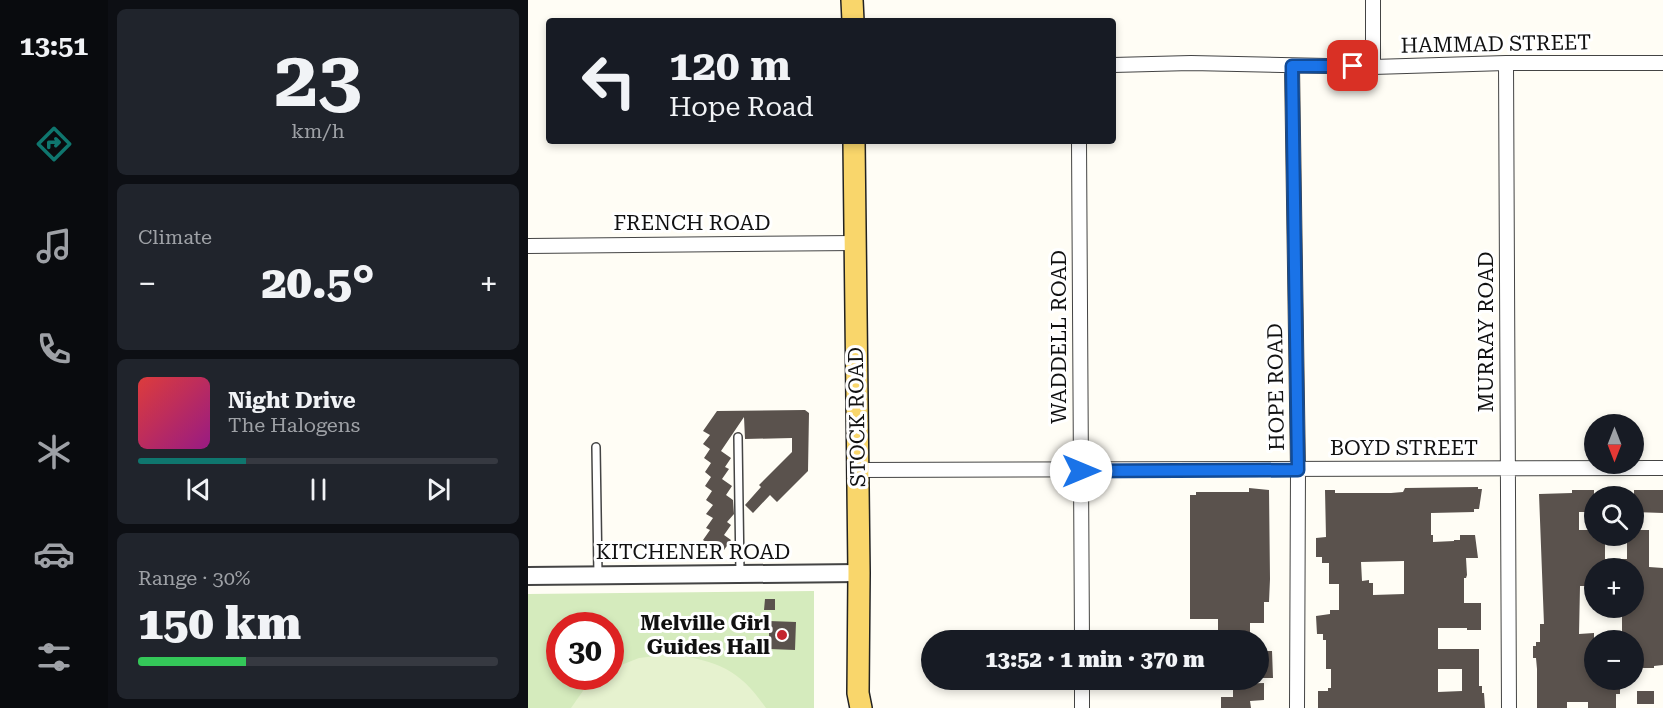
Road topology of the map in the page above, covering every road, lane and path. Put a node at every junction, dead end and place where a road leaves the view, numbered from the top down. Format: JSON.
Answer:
{"nodes":[{"id":1,"x":852,"y":0,"type":"edge"},
{"id":2,"x":1373,"y":0,"type":"edge"},
{"id":3,"x":853,"y":18,"type":"edge"},
{"id":4,"x":1506,"y":63,"type":"junction"},
{"id":5,"x":1663,"y":63,"type":"edge"},
{"id":6,"x":1116,"y":65,"type":"edge"},
{"id":7,"x":1292,"y":66,"type":"junction"},
{"id":8,"x":1373,"y":67,"type":"junction"},
{"id":9,"x":854,"y":144,"type":"edge"},
{"id":10,"x":1079,"y":144,"type":"edge"},
{"id":11,"x":856,"y":243,"type":"junction"},
{"id":12,"x":528,"y":246,"type":"edge"},
{"id":13,"x":738,"y":438,"type":"dead end"},
{"id":14,"x":596,"y":447,"type":"dead end"},
{"id":15,"x":1663,"y":468,"type":"edge"},
{"id":16,"x":1508,"y":469,"type":"junction"},
{"id":17,"x":858,"y":470,"type":"junction"},
{"id":18,"x":1298,"y":470,"type":"junction"},
{"id":19,"x":1081,"y":471,"type":"junction"},
{"id":20,"x":859,"y":573,"type":"junction"},
{"id":21,"x":740,"y":574,"type":"junction"},
{"id":22,"x":597,"y":575,"type":"junction"},
{"id":23,"x":528,"y":576,"type":"edge"},
{"id":24,"x":1082,"y":630,"type":"edge"},
{"id":25,"x":1082,"y":690,"type":"edge"},
{"id":26,"x":857,"y":703,"type":"edge"},
{"id":27,"x":1082,"y":708,"type":"edge"},
{"id":28,"x":1297,"y":708,"type":"edge"},
{"id":29,"x":1509,"y":708,"type":"edge"}],
"edges":[{"from":1,"to":3,"type":"main road"},
{"from":2,"to":8,"type":"street"},
{"from":4,"to":5,"type":"street","name":"HAMMAD STREET"},
{"from":4,"to":8,"type":"street","name":"HAMMAD STREET"},
{"from":4,"to":16,"type":"street","name":"MURRAY ROAD"},
{"from":6,"to":7,"type":"street","name":"HAMMAD STREET"},
{"from":7,"to":8,"type":"street","name":"HAMMAD STREET"},
{"from":7,"to":18,"type":"street","name":"HOPE ROAD"},
{"from":9,"to":11,"type":"main road","name":"STOCK ROAD"},
{"from":10,"to":19,"type":"street","name":"WADDELL ROAD"},
{"from":11,"to":12,"type":"street","name":"FRENCH ROAD"},
{"from":11,"to":17,"type":"main road","name":"STOCK ROAD"},
{"from":13,"to":21,"type":"lane"},
{"from":14,"to":22,"type":"lane"},
{"from":15,"to":16,"type":"street","name":"BOYD STREET"},
{"from":16,"to":18,"type":"street","name":"BOYD STREET"},
{"from":16,"to":29,"type":"street","name":"MURRAY ROAD"},
{"from":17,"to":19,"type":"street","name":"BOYD STREET"},
{"from":17,"to":20,"type":"main road","name":"STOCK ROAD"},
{"from":18,"to":19,"type":"street","name":"BOYD STREET"},
{"from":18,"to":28,"type":"street","name":"HOPE ROAD"},
{"from":19,"to":24,"type":"street","name":"WADDELL ROAD"},
{"from":20,"to":21,"type":"street","name":"KITCHENER ROAD"},
{"from":20,"to":26,"type":"main road","name":"STOCK ROAD"},
{"from":21,"to":22,"type":"street","name":"KITCHENER ROAD"},
{"from":22,"to":23,"type":"street","name":"KITCHENER ROAD"},
{"from":25,"to":27,"type":"street"}]}
